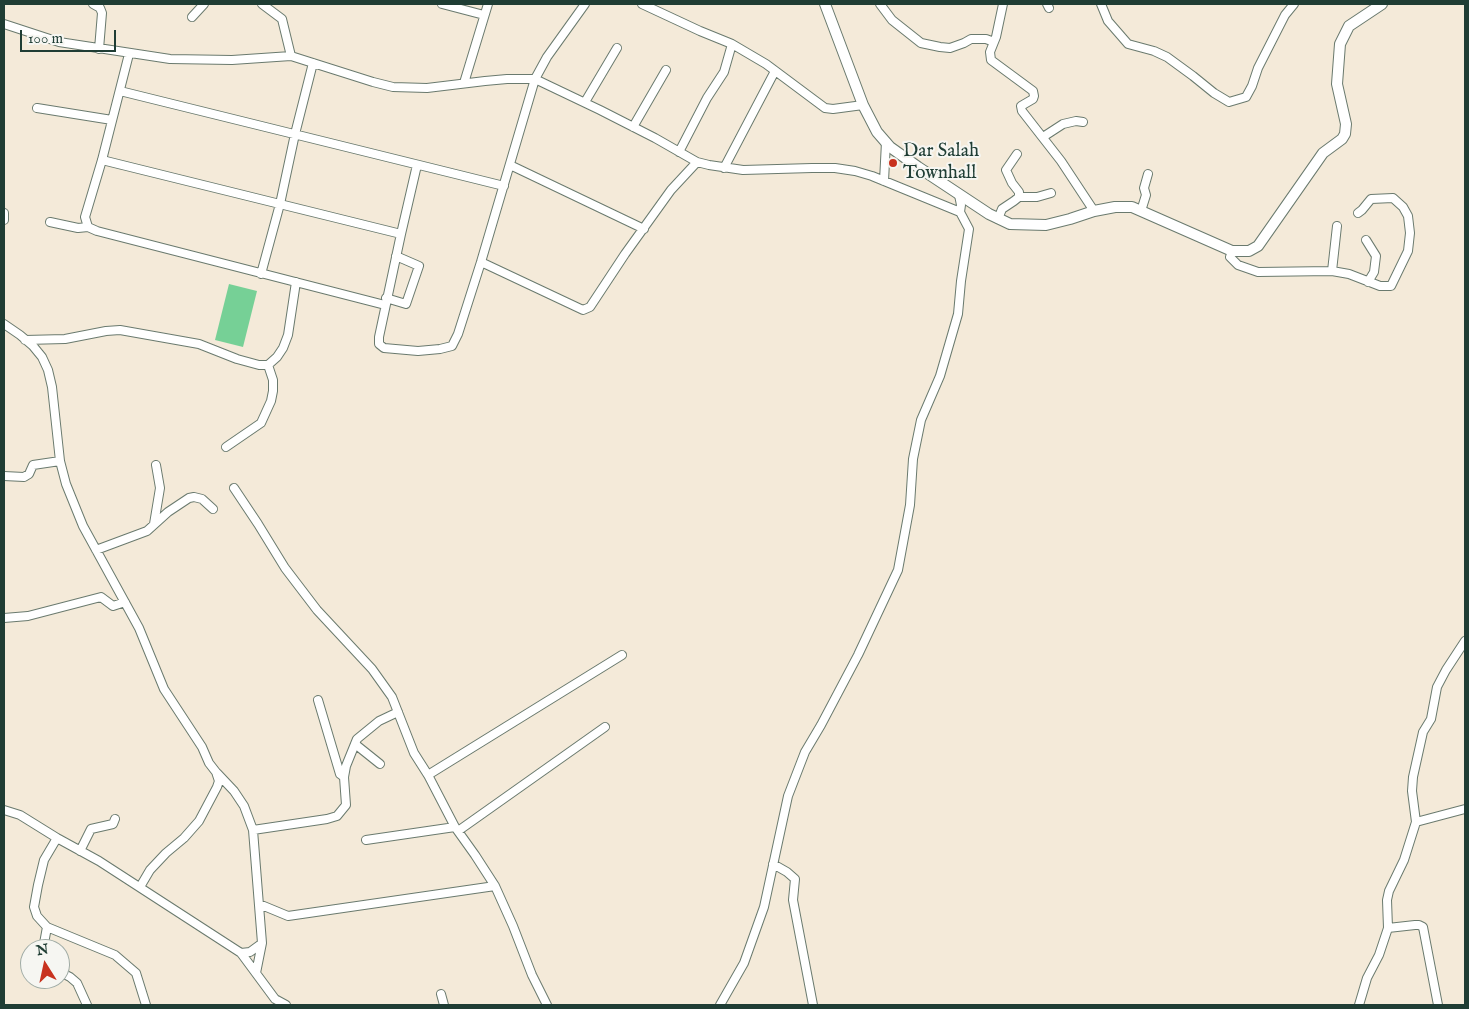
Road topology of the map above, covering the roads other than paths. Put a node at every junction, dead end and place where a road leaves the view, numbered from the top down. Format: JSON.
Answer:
{"nodes":[{"id":1,"x":93,"y":4,"type":"edge"},
{"id":2,"x":204,"y":4,"type":"edge"},
{"id":3,"x":262,"y":4,"type":"edge"},
{"id":4,"x":442,"y":4,"type":"edge"},
{"id":5,"x":488,"y":4,"type":"edge"},
{"id":6,"x":585,"y":4,"type":"edge"},
{"id":7,"x":642,"y":4,"type":"edge"},
{"id":8,"x":825,"y":4,"type":"edge"},
{"id":9,"x":880,"y":4,"type":"edge"},
{"id":10,"x":1004,"y":4,"type":"edge"},
{"id":11,"x":1101,"y":4,"type":"edge"},
{"id":12,"x":1294,"y":4,"type":"edge"},
{"id":13,"x":1382,"y":4,"type":"edge"},
{"id":14,"x":484,"y":15,"type":"junction"},
{"id":15,"x":192,"y":17,"type":"dead end"},
{"id":16,"x":4,"y":24,"type":"edge"},
{"id":17,"x":994,"y":42,"type":"junction"},
{"id":18,"x":732,"y":44,"type":"junction"},
{"id":19,"x":617,"y":48,"type":"dead end"},
{"id":20,"x":99,"y":49,"type":"junction"},
{"id":21,"x":129,"y":54,"type":"junction"},
{"id":22,"x":291,"y":56,"type":"junction"},
{"id":23,"x":314,"y":63,"type":"junction"},
{"id":24,"x":666,"y":70,"type":"dead end"},
{"id":25,"x":775,"y":71,"type":"junction"},
{"id":26,"x":535,"y":80,"type":"junction"},
{"id":27,"x":464,"y":83,"type":"junction"},
{"id":28,"x":120,"y":91,"type":"junction"},
{"id":29,"x":585,"y":102,"type":"junction"},
{"id":30,"x":863,"y":105,"type":"junction"},
{"id":31,"x":37,"y":108,"type":"dead end"},
{"id":32,"x":112,"y":120,"type":"junction"},
{"id":33,"x":1083,"y":122,"type":"dead end"},
{"id":34,"x":633,"y":126,"type":"junction"},
{"id":35,"x":295,"y":134,"type":"junction"},
{"id":36,"x":1043,"y":137,"type":"junction"},
{"id":37,"x":886,"y":142,"type":"junction"},
{"id":38,"x":679,"y":152,"type":"junction"},
{"id":39,"x":1017,"y":154,"type":"dead end"},
{"id":40,"x":102,"y":160,"type":"junction"},
{"id":41,"x":697,"y":162,"type":"junction"},
{"id":42,"x":417,"y":165,"type":"junction"},
{"id":43,"x":510,"y":165,"type":"junction"},
{"id":44,"x":724,"y":168,"type":"junction"},
{"id":45,"x":1148,"y":174,"type":"dead end"},
{"id":46,"x":884,"y":181,"type":"junction"},
{"id":47,"x":504,"y":186,"type":"junction"},
{"id":48,"x":1051,"y":193,"type":"dead end"},
{"id":49,"x":959,"y":195,"type":"junction"},
{"id":50,"x":1019,"y":197,"type":"junction"},
{"id":51,"x":280,"y":204,"type":"junction"},
{"id":52,"x":1094,"y":211,"type":"junction"},
{"id":53,"x":1141,"y":211,"type":"junction"},
{"id":54,"x":960,"y":212,"type":"junction"},
{"id":55,"x":4,"y":213,"type":"edge"},
{"id":56,"x":1358,"y":213,"type":"dead end"},
{"id":57,"x":998,"y":218,"type":"junction"},
{"id":58,"x":4,"y":220,"type":"edge"},
{"id":59,"x":50,"y":222,"type":"dead end"},
{"id":60,"x":1337,"y":226,"type":"dead end"},
{"id":61,"x":88,"y":227,"type":"junction"},
{"id":62,"x":644,"y":229,"type":"junction"},
{"id":63,"x":400,"y":234,"type":"junction"},
{"id":64,"x":1366,"y":240,"type":"dead end"},
{"id":65,"x":1232,"y":251,"type":"junction"},
{"id":66,"x":396,"y":256,"type":"junction"},
{"id":67,"x":481,"y":262,"type":"junction"},
{"id":68,"x":1332,"y":271,"type":"junction"},
{"id":69,"x":261,"y":274,"type":"junction"},
{"id":70,"x":296,"y":282,"type":"junction"},
{"id":71,"x":1368,"y":282,"type":"junction"},
{"id":72,"x":386,"y":301,"type":"junction"},
{"id":73,"x":4,"y":324,"type":"edge"},
{"id":74,"x":25,"y":340,"type":"junction"},
{"id":75,"x":268,"y":365,"type":"junction"},
{"id":76,"x":226,"y":447,"type":"dead end"},
{"id":77,"x":60,"y":461,"type":"junction"},
{"id":78,"x":156,"y":465,"type":"dead end"},
{"id":79,"x":4,"y":476,"type":"edge"},
{"id":80,"x":234,"y":488,"type":"dead end"},
{"id":81,"x":213,"y":509,"type":"dead end"},
{"id":82,"x":154,"y":524,"type":"junction"},
{"id":83,"x":96,"y":550,"type":"junction"},
{"id":84,"x":125,"y":602,"type":"junction"},
{"id":85,"x":4,"y":618,"type":"edge"},
{"id":86,"x":1465,"y":641,"type":"edge"},
{"id":87,"x":622,"y":655,"type":"dead end"},
{"id":88,"x":318,"y":700,"type":"dead end"},
{"id":89,"x":398,"y":712,"type":"junction"},
{"id":90,"x":605,"y":727,"type":"dead end"},
{"id":91,"x":355,"y":744,"type":"junction"},
{"id":92,"x":380,"y":764,"type":"dead end"},
{"id":93,"x":216,"y":772,"type":"junction"},
{"id":94,"x":428,"y":775,"type":"junction"},
{"id":95,"x":344,"y":777,"type":"junction"},
{"id":96,"x":1465,"y":809,"type":"edge"},
{"id":97,"x":4,"y":810,"type":"edge"},
{"id":98,"x":115,"y":819,"type":"dead end"},
{"id":99,"x":1416,"y":822,"type":"junction"},
{"id":100,"x":456,"y":829,"type":"junction"},
{"id":101,"x":253,"y":830,"type":"junction"},
{"id":102,"x":57,"y":838,"type":"junction"},
{"id":103,"x":366,"y":840,"type":"dead end"},
{"id":104,"x":80,"y":850,"type":"junction"},
{"id":105,"x":773,"y":864,"type":"junction"},
{"id":106,"x":140,"y":886,"type":"junction"},
{"id":107,"x":494,"y":886,"type":"junction"},
{"id":108,"x":259,"y":904,"type":"junction"},
{"id":109,"x":47,"y":928,"type":"junction"},
{"id":110,"x":1388,"y":928,"type":"junction"},
{"id":111,"x":45,"y":939,"type":"edge"},
{"id":112,"x":262,"y":943,"type":"junction"},
{"id":113,"x":241,"y":953,"type":"junction"},
{"id":114,"x":256,"y":973,"type":"junction"},
{"id":115,"x":70,"y":977,"type":"edge"},
{"id":116,"x":441,"y":994,"type":"dead end"},
{"id":117,"x":87,"y":1005,"type":"edge"},
{"id":118,"x":146,"y":1005,"type":"edge"},
{"id":119,"x":286,"y":1005,"type":"edge"},
{"id":120,"x":444,"y":1005,"type":"edge"},
{"id":121,"x":547,"y":1005,"type":"edge"},
{"id":122,"x":720,"y":1005,"type":"edge"},
{"id":123,"x":813,"y":1005,"type":"edge"},
{"id":124,"x":1359,"y":1005,"type":"edge"},
{"id":125,"x":1438,"y":1005,"type":"edge"}],
"edges":[{"from":1,"to":20,"type":"street"},
{"from":2,"to":15,"type":"street"},
{"from":3,"to":22,"type":"street"},
{"from":4,"to":14,"type":"street"},
{"from":5,"to":14,"type":"street"},
{"from":6,"to":26,"type":"street"},
{"from":7,"to":18,"type":"street"},
{"from":8,"to":30,"type":"street"},
{"from":9,"to":17,"type":"street"},
{"from":10,"to":17,"type":"street"},
{"from":11,"to":12,"type":"street"},
{"from":13,"to":65,"type":"street"},
{"from":14,"to":27,"type":"street"},
{"from":16,"to":20,"type":"street"},
{"from":17,"to":36,"type":"street"},
{"from":18,"to":25,"type":"street"},
{"from":18,"to":38,"type":"street"},
{"from":19,"to":29,"type":"street"},
{"from":20,"to":21,"type":"street"},
{"from":21,"to":22,"type":"street"},
{"from":21,"to":28,"type":"street"},
{"from":22,"to":23,"type":"street"},
{"from":23,"to":27,"type":"street"},
{"from":23,"to":35,"type":"street"},
{"from":24,"to":34,"type":"street"},
{"from":25,"to":30,"type":"street"},
{"from":25,"to":44,"type":"street"},
{"from":26,"to":27,"type":"street"},
{"from":26,"to":29,"type":"street"},
{"from":26,"to":43,"type":"street"},
{"from":28,"to":32,"type":"street"},
{"from":28,"to":35,"type":"street"},
{"from":29,"to":34,"type":"street"},
{"from":30,"to":37,"type":"street"},
{"from":31,"to":32,"type":"street"},
{"from":32,"to":40,"type":"street"},
{"from":33,"to":36,"type":"street"},
{"from":34,"to":38,"type":"street"},
{"from":35,"to":42,"type":"street"},
{"from":35,"to":51,"type":"street"},
{"from":36,"to":52,"type":"street"},
{"from":37,"to":46,"type":"street"},
{"from":37,"to":49,"type":"street"},
{"from":38,"to":41,"type":"street"},
{"from":39,"to":50,"type":"street"},
{"from":40,"to":51,"type":"street"},
{"from":40,"to":61,"type":"street"},
{"from":41,"to":44,"type":"street"},
{"from":41,"to":62,"type":"street"},
{"from":42,"to":47,"type":"street"},
{"from":42,"to":63,"type":"street"},
{"from":43,"to":47,"type":"street"},
{"from":43,"to":62,"type":"street"},
{"from":44,"to":46,"type":"street"},
{"from":45,"to":53,"type":"street"},
{"from":46,"to":54,"type":"street"},
{"from":47,"to":67,"type":"street"},
{"from":48,"to":50,"type":"street"},
{"from":49,"to":54,"type":"street"},
{"from":49,"to":57,"type":"street"},
{"from":50,"to":57,"type":"street"},
{"from":51,"to":63,"type":"street"},
{"from":51,"to":69,"type":"street"},
{"from":52,"to":53,"type":"street"},
{"from":52,"to":57,"type":"street"},
{"from":53,"to":65,"type":"street"},
{"from":54,"to":105,"type":"street"},
{"from":55,"to":58,"type":"street"},
{"from":56,"to":71,"type":"street"},
{"from":59,"to":61,"type":"street"},
{"from":60,"to":68,"type":"street"},
{"from":61,"to":69,"type":"street"},
{"from":62,"to":67,"type":"street"},
{"from":63,"to":66,"type":"street"},
{"from":64,"to":71,"type":"street"},
{"from":65,"to":68,"type":"street"},
{"from":66,"to":72,"type":"street"},
{"from":66,"to":72,"type":"street"},
{"from":67,"to":72,"type":"street"},
{"from":68,"to":71,"type":"street"},
{"from":69,"to":70,"type":"street"},
{"from":70,"to":72,"type":"street"},
{"from":70,"to":75,"type":"street"},
{"from":73,"to":74,"type":"street"},
{"from":74,"to":75,"type":"street"},
{"from":74,"to":77,"type":"street"},
{"from":75,"to":76,"type":"street"},
{"from":77,"to":79,"type":"street"},
{"from":77,"to":83,"type":"street"},
{"from":78,"to":82,"type":"street"},
{"from":80,"to":89,"type":"street"},
{"from":81,"to":82,"type":"street"},
{"from":82,"to":83,"type":"street"},
{"from":83,"to":84,"type":"street"},
{"from":84,"to":85,"type":"street"},
{"from":84,"to":93,"type":"street"},
{"from":86,"to":99,"type":"street"},
{"from":87,"to":94,"type":"street"},
{"from":88,"to":95,"type":"street"},
{"from":89,"to":91,"type":"street"},
{"from":89,"to":94,"type":"street"},
{"from":90,"to":100,"type":"street"},
{"from":91,"to":92,"type":"street"},
{"from":91,"to":95,"type":"street"},
{"from":93,"to":101,"type":"street"},
{"from":93,"to":106,"type":"street"},
{"from":94,"to":100,"type":"street"},
{"from":95,"to":101,"type":"street"},
{"from":96,"to":99,"type":"street"},
{"from":97,"to":102,"type":"street"},
{"from":98,"to":104,"type":"street"},
{"from":99,"to":110,"type":"street"},
{"from":100,"to":103,"type":"street"},
{"from":100,"to":107,"type":"street"},
{"from":101,"to":108,"type":"street"},
{"from":102,"to":104,"type":"street"},
{"from":102,"to":109,"type":"street"},
{"from":104,"to":106,"type":"street"},
{"from":105,"to":122,"type":"street"},
{"from":105,"to":123,"type":"street"},
{"from":106,"to":113,"type":"street"},
{"from":107,"to":108,"type":"street"},
{"from":107,"to":121,"type":"street"},
{"from":108,"to":112,"type":"street"},
{"from":109,"to":111,"type":"street"},
{"from":109,"to":118,"type":"street"},
{"from":110,"to":124,"type":"street"},
{"from":110,"to":125,"type":"street"},
{"from":112,"to":113,"type":"street"},
{"from":112,"to":114,"type":"street"},
{"from":113,"to":114,"type":"street"},
{"from":114,"to":119,"type":"street"},
{"from":115,"to":117,"type":"street"},
{"from":116,"to":120,"type":"street"}]}
